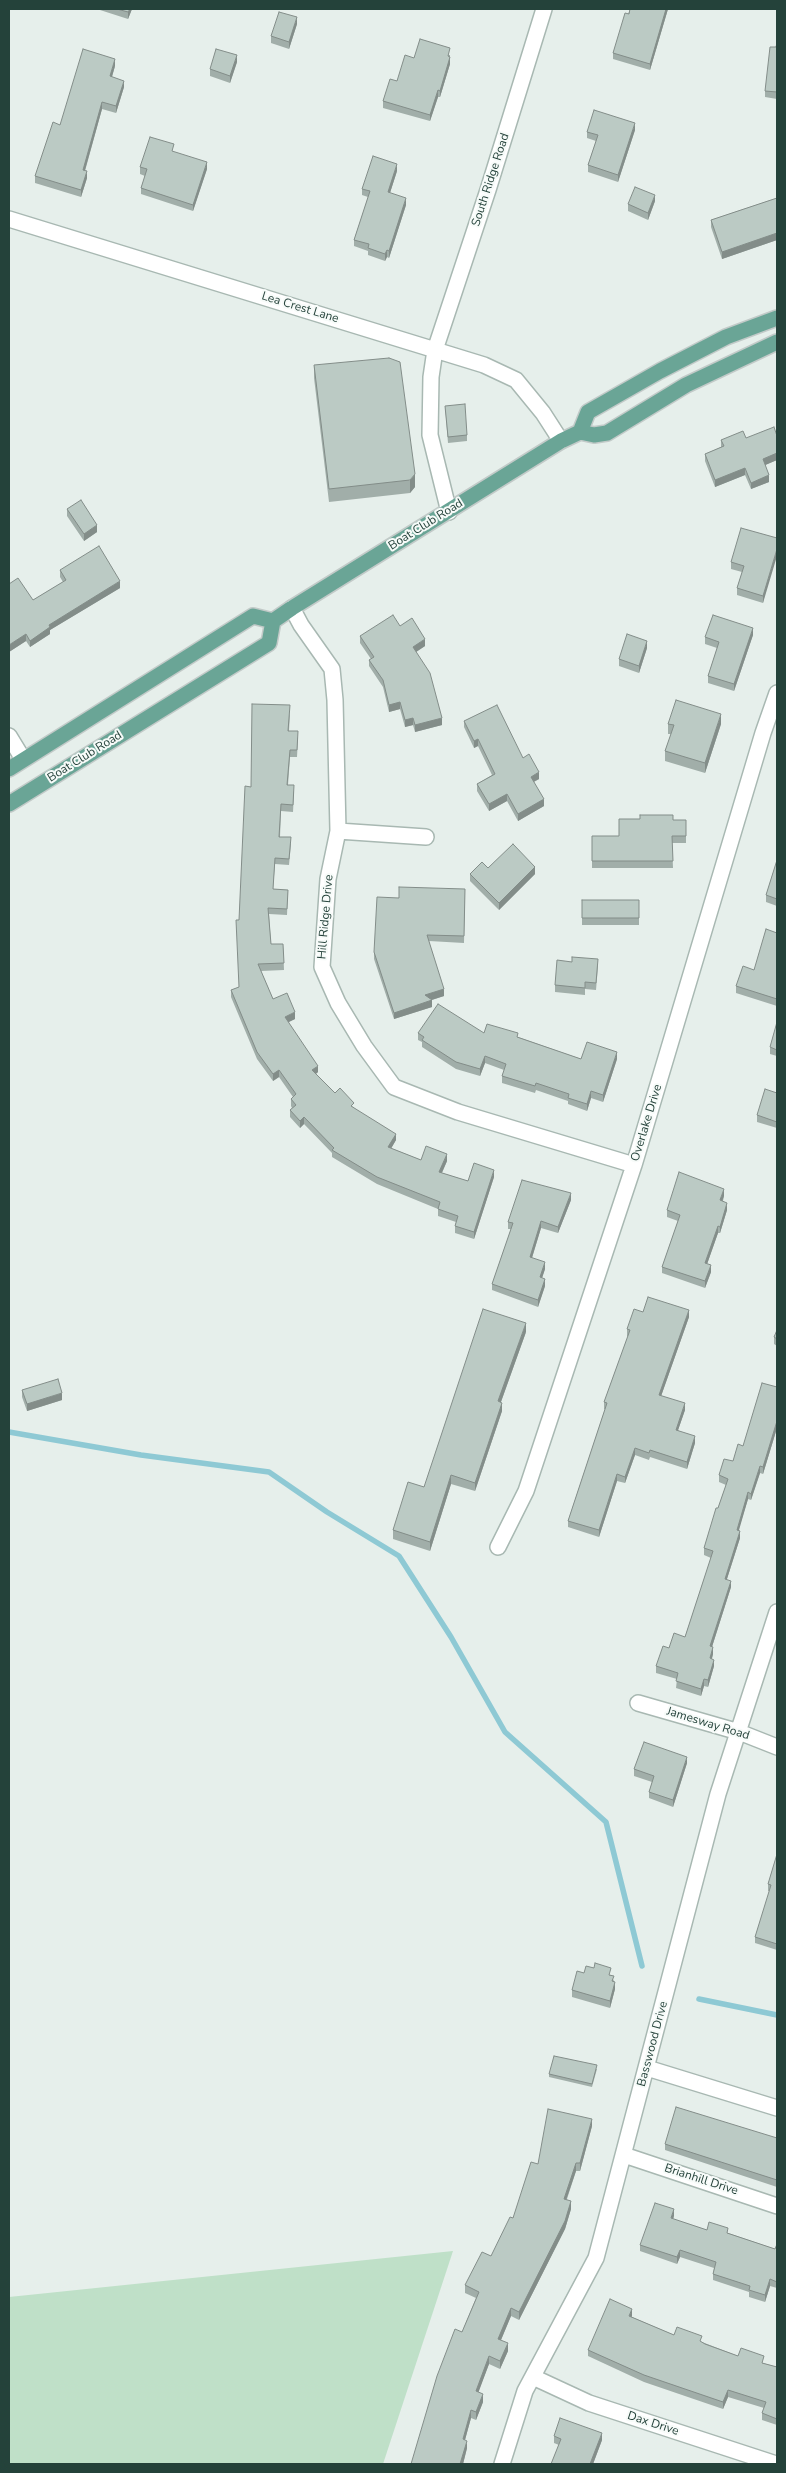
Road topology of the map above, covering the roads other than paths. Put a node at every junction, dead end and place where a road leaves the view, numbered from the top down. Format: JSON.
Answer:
{"nodes":[{"id":1,"x":544,"y":9,"type":"edge"},
{"id":2,"x":9,"y":219,"type":"edge"},
{"id":3,"x":777,"y":318,"type":"edge"},
{"id":4,"x":777,"y":342,"type":"edge"},
{"id":5,"x":435,"y":350,"type":"junction"},
{"id":6,"x":580,"y":432,"type":"junction"},
{"id":7,"x":561,"y":441,"type":"junction"},
{"id":8,"x":448,"y":512,"type":"junction"},
{"id":9,"x":292,"y":608,"type":"junction"},
{"id":10,"x":273,"y":621,"type":"junction"},
{"id":11,"x":777,"y":694,"type":"edge"},
{"id":12,"x":9,"y":736,"type":"edge"},
{"id":13,"x":24,"y":759,"type":"junction"},
{"id":14,"x":9,"y":769,"type":"edge"},
{"id":15,"x":9,"y":804,"type":"edge"},
{"id":16,"x":338,"y":831,"type":"junction"},
{"id":17,"x":426,"y":836,"type":"dead end"},
{"id":18,"x":634,"y":1165,"type":"junction"},
{"id":19,"x":498,"y":1547,"type":"dead end"},
{"id":20,"x":777,"y":1612,"type":"edge"},
{"id":21,"x":638,"y":1703,"type":"dead end"},
{"id":22,"x":739,"y":1732,"type":"junction"},
{"id":23,"x":777,"y":1748,"type":"edge"},
{"id":24,"x":647,"y":2068,"type":"junction"},
{"id":25,"x":777,"y":2108,"type":"edge"},
{"id":26,"x":624,"y":2155,"type":"junction"},
{"id":27,"x":777,"y":2206,"type":"edge"},
{"id":28,"x":533,"y":2377,"type":"junction"},
{"id":29,"x":502,"y":2464,"type":"edge"},
{"id":30,"x":776,"y":2464,"type":"edge"}],
"edges":[{"from":1,"to":5,"type":"street","name":"South Ridge Road"},
{"from":2,"to":5,"type":"street","name":"Lea Crest Lane"},
{"from":3,"to":6,"type":"main road"},
{"from":4,"to":6,"type":"main road","name":"Boat Club Road"},
{"from":5,"to":7,"type":"street","name":"Lea Crest Lane"},
{"from":5,"to":8,"type":"street","name":"South Ridge Road"},
{"from":6,"to":7,"type":"main road","name":"Boat Club Road"},
{"from":7,"to":8,"type":"main road","name":"Boat Club Road"},
{"from":8,"to":9,"type":"main road","name":"Boat Club Road"},
{"from":9,"to":10,"type":"main road","name":"Boat Club Road"},
{"from":9,"to":16,"type":"street","name":"Hill Ridge Drive"},
{"from":10,"to":13,"type":"main road"},
{"from":10,"to":15,"type":"main road","name":"Boat Club Road"},
{"from":11,"to":18,"type":"street","name":"Overlake Drive"},
{"from":12,"to":13,"type":"street"},
{"from":13,"to":14,"type":"main road"},
{"from":16,"to":17,"type":"street"},
{"from":16,"to":18,"type":"street","name":"Hill Ridge Drive"},
{"from":18,"to":19,"type":"street","name":"Overlake Drive"},
{"from":20,"to":22,"type":"street","name":"Basswood Drive"},
{"from":21,"to":22,"type":"street","name":"Jamesway Road"},
{"from":22,"to":23,"type":"street","name":"Jamesway Road"},
{"from":22,"to":24,"type":"street","name":"Basswood Drive"},
{"from":24,"to":25,"type":"street"},
{"from":24,"to":26,"type":"street","name":"Basswood Drive"},
{"from":26,"to":27,"type":"street","name":"Brianhill Drive"},
{"from":26,"to":28,"type":"street","name":"Basswood Drive"},
{"from":28,"to":29,"type":"street","name":"Basswood Drive"},
{"from":28,"to":30,"type":"street","name":"Dax Drive"}]}
